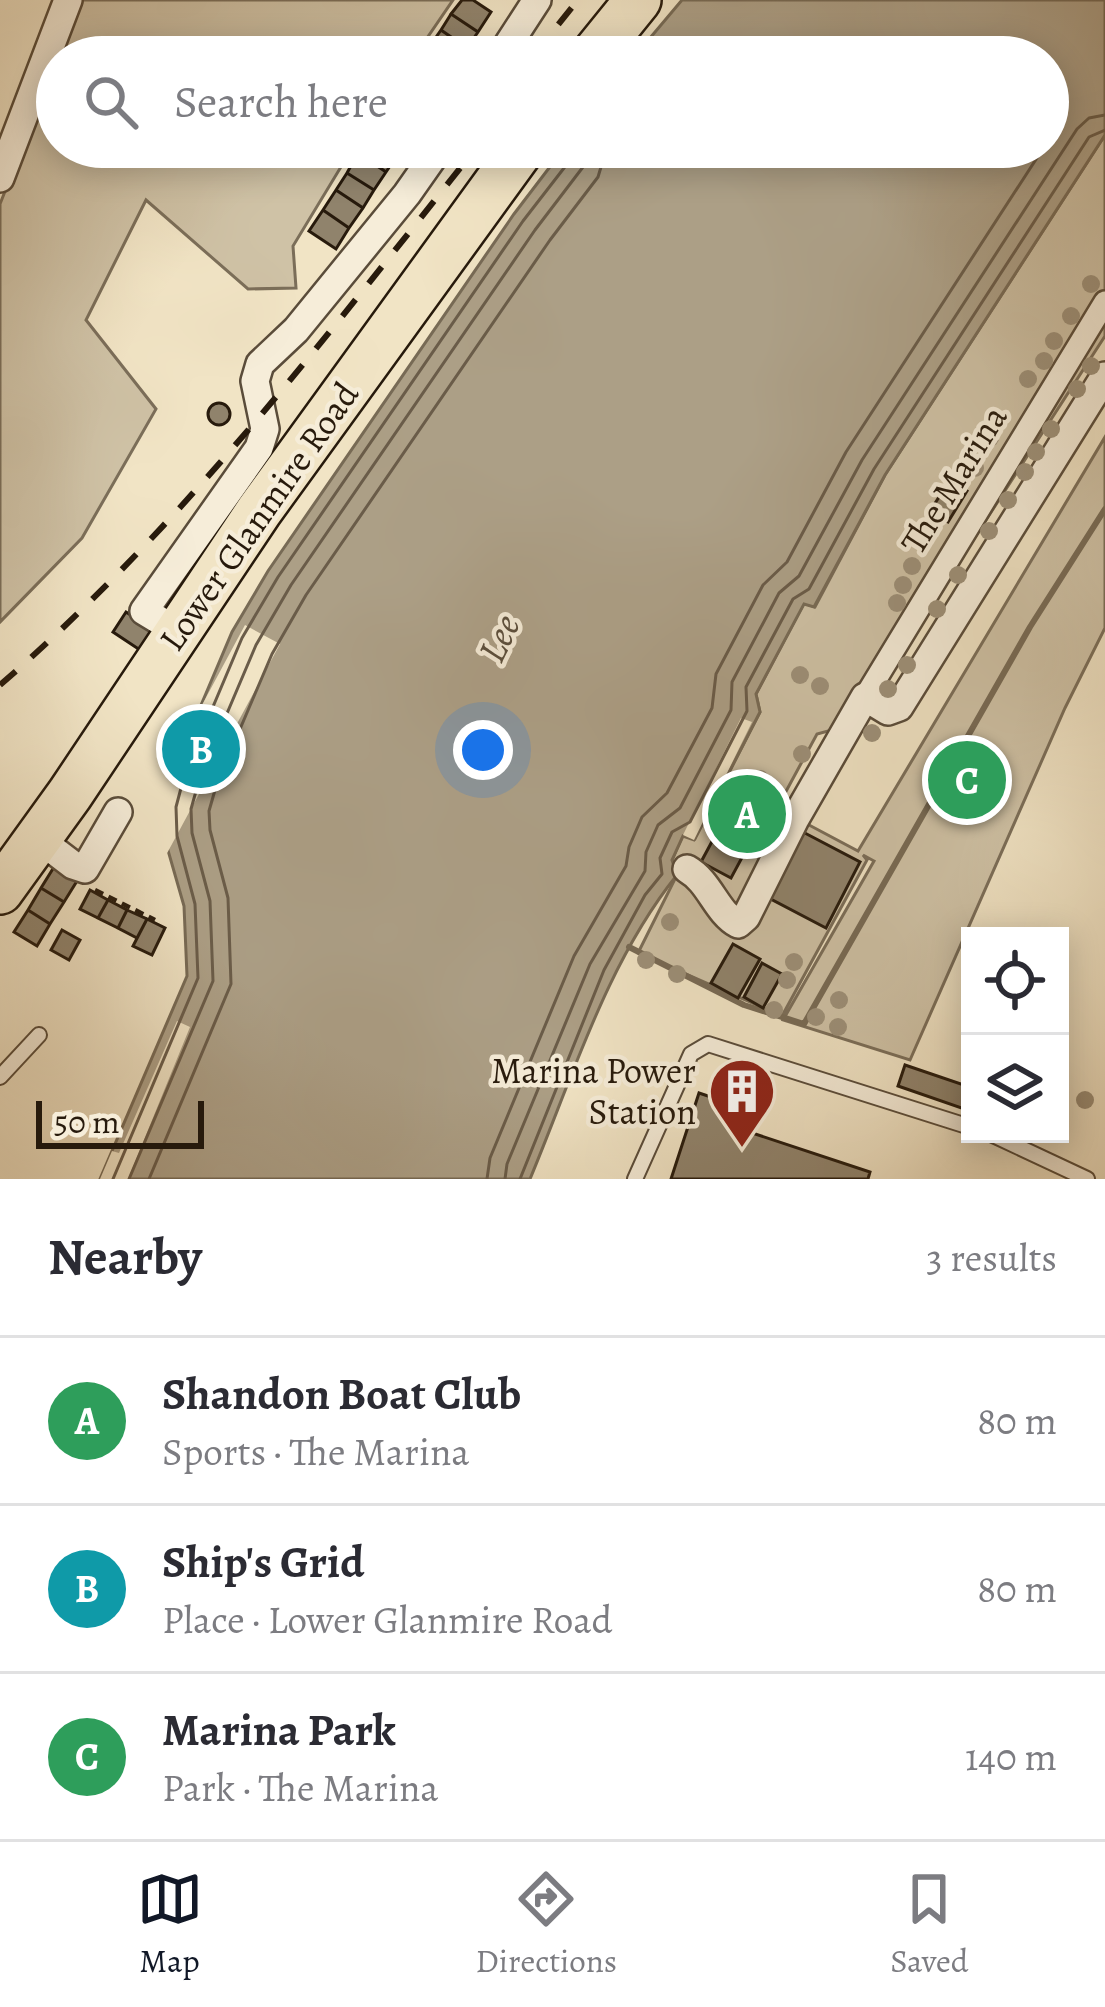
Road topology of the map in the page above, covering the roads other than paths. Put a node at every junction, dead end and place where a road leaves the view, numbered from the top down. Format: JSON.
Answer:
{"nodes":[{"id":1,"x":68,"y":0,"type":"edge"},
{"id":2,"x":537,"y":0,"type":"edge"},
{"id":3,"x":638,"y":0,"type":"edge"},
{"id":4,"x":54,"y":36,"type":"edge"},
{"id":5,"x":514,"y":36,"type":"edge"},
{"id":6,"x":609,"y":36,"type":"edge"},
{"id":7,"x":36,"y":84,"type":"edge"},
{"id":8,"x":425,"y":168,"type":"edge"},
{"id":9,"x":508,"y":168,"type":"edge"},
{"id":10,"x":0,"y":178,"type":"edge"},
{"id":11,"x":1105,"y":302,"type":"edge"},
{"id":12,"x":1105,"y":376,"type":"edge"},
{"id":13,"x":177,"y":631,"type":"junction"},
{"id":14,"x":866,"y":697,"type":"junction"},
{"id":15,"x":118,"y":812,"type":"dead end"},
{"id":16,"x":39,"y":839,"type":"junction"},
{"id":17,"x":687,"y":869,"type":"dead end"},
{"id":18,"x":0,"y":891,"type":"edge"},
{"id":19,"x":39,"y":1035,"type":"dead end"},
{"id":20,"x":0,"y":1076,"type":"edge"},
{"id":21,"x":961,"y":1124,"type":"edge"},
{"id":22,"x":1011,"y":1143,"type":"edge"},
{"id":23,"x":635,"y":1179,"type":"edge"},
{"id":24,"x":1087,"y":1179,"type":"edge"}],
"edges":[{"from":1,"to":4,"type":"street"},
{"from":2,"to":5,"type":"street"},
{"from":3,"to":6,"type":"highway"},
{"from":7,"to":10,"type":"street"},
{"from":8,"to":13,"type":"street"},
{"from":9,"to":13,"type":"highway","name":"Lower Glanmire Road"},
{"from":11,"to":14,"type":"street","name":"The Marina"},
{"from":12,"to":14,"type":"street","name":"The Marina"},
{"from":13,"to":16,"type":"highway","name":"Lower Glanmire Road"},
{"from":14,"to":17,"type":"street","name":"The Marina"},
{"from":15,"to":16,"type":"street"},
{"from":16,"to":18,"type":"highway","name":"Lower Glanmire Road"},
{"from":19,"to":20,"type":"lane"},
{"from":21,"to":23,"type":"lane"},
{"from":22,"to":24,"type":"lane"}]}
